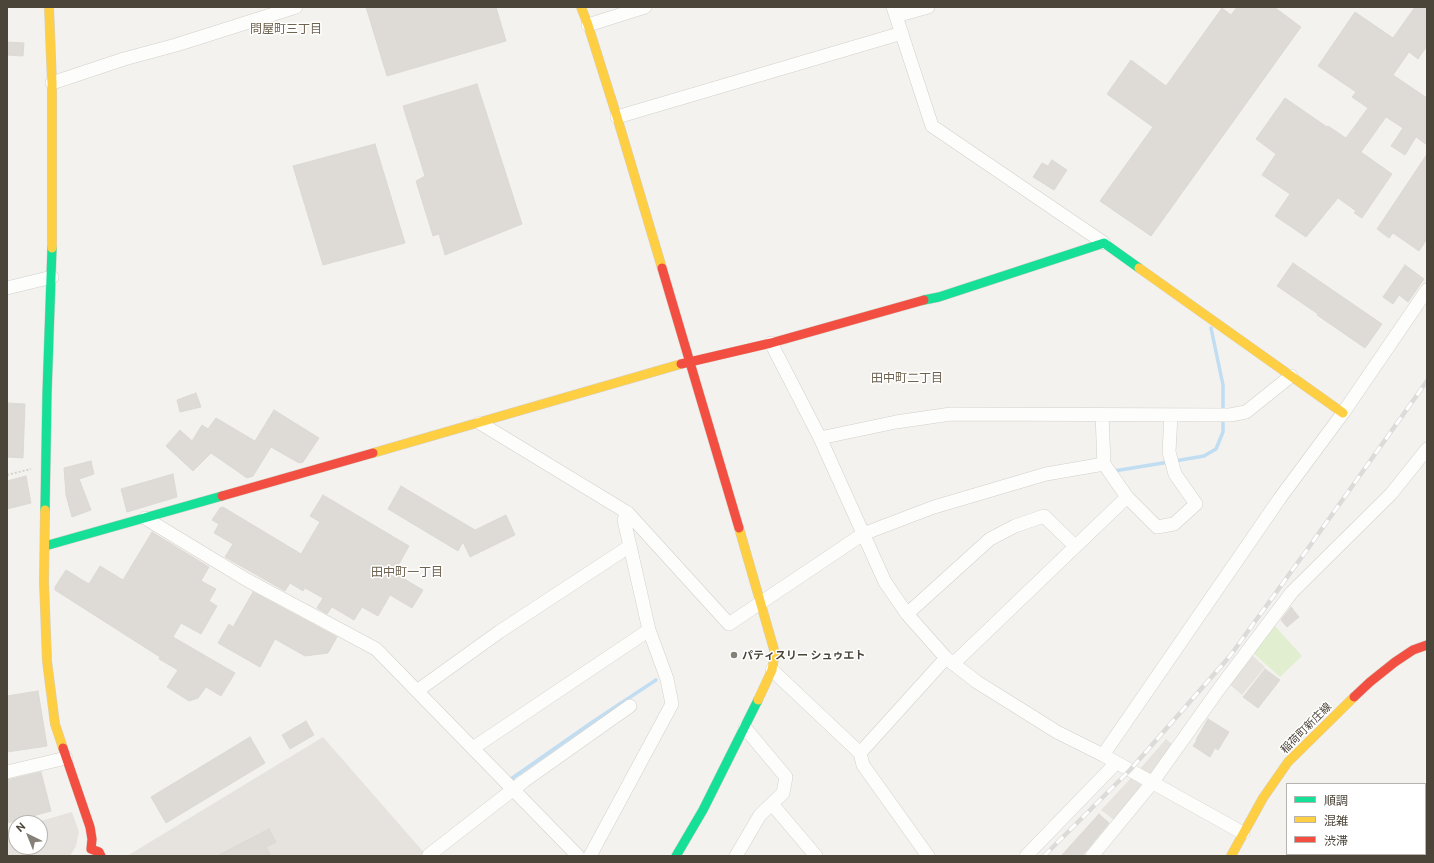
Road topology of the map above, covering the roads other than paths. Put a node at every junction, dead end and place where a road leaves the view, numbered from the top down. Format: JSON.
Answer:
{"nodes":[{"id":1,"x":49,"y":7,"type":"edge"},
{"id":2,"x":296,"y":7,"type":"edge"},
{"id":3,"x":581,"y":7,"type":"edge"},
{"id":4,"x":645,"y":7,"type":"edge"},
{"id":5,"x":928,"y":7,"type":"edge"},
{"id":6,"x":894,"y":12,"type":"edge"},
{"id":7,"x":588,"y":25,"type":"junction"},
{"id":8,"x":902,"y":33,"type":"junction"},
{"id":9,"x":52,"y":83,"type":"junction"},
{"id":10,"x":617,"y":117,"type":"junction"},
{"id":11,"x":1104,"y":243,"type":"junction"},
{"id":12,"x":52,"y":277,"type":"junction"},
{"id":13,"x":7,"y":288,"type":"edge"},
{"id":14,"x":1427,"y":290,"type":"edge"},
{"id":15,"x":771,"y":343,"type":"junction"},
{"id":16,"x":690,"y":362,"type":"junction"},
{"id":17,"x":1292,"y":376,"type":"junction"},
{"id":18,"x":1343,"y":412,"type":"junction"},
{"id":19,"x":1102,"y":415,"type":"junction"},
{"id":20,"x":1171,"y":415,"type":"junction"},
{"id":21,"x":480,"y":423,"type":"junction"},
{"id":22,"x":820,"y":438,"type":"junction"},
{"id":23,"x":1427,"y":449,"type":"edge"},
{"id":24,"x":1104,"y":464,"type":"junction"},
{"id":25,"x":1127,"y":497,"type":"junction"},
{"id":26,"x":627,"y":512,"type":"junction"},
{"id":27,"x":145,"y":518,"type":"junction"},
{"id":28,"x":863,"y":534,"type":"junction"},
{"id":29,"x":45,"y":546,"type":"junction"},
{"id":30,"x":630,"y":546,"type":"junction"},
{"id":31,"x":1075,"y":546,"type":"junction"},
{"id":32,"x":760,"y":603,"type":"junction"},
{"id":33,"x":907,"y":614,"type":"junction"},
{"id":34,"x":648,"y":630,"type":"junction"},
{"id":35,"x":1427,"y":645,"type":"edge"},
{"id":36,"x":950,"y":661,"type":"junction"},
{"id":37,"x":772,"y":670,"type":"junction"},
{"id":38,"x":417,"y":691,"type":"junction"},
{"id":39,"x":630,"y":706,"type":"dead end"},
{"id":40,"x":745,"y":728,"type":"junction"},
{"id":41,"x":473,"y":748,"type":"junction"},
{"id":42,"x":860,"y":753,"type":"junction"},
{"id":43,"x":1103,"y":755,"type":"junction"},
{"id":44,"x":66,"y":758,"type":"junction"},
{"id":45,"x":1116,"y":763,"type":"junction"},
{"id":46,"x":7,"y":772,"type":"edge"},
{"id":47,"x":1152,"y":783,"type":"junction"},
{"id":48,"x":514,"y":790,"type":"junction"},
{"id":49,"x":772,"y":804,"type":"junction"},
{"id":50,"x":1243,"y":833,"type":"junction"},
{"id":51,"x":89,"y":853,"type":"edge"},
{"id":52,"x":429,"y":855,"type":"dead end"},
{"id":53,"x":101,"y":856,"type":"edge"},
{"id":54,"x":578,"y":856,"type":"edge"},
{"id":55,"x":590,"y":856,"type":"edge"},
{"id":56,"x":676,"y":856,"type":"edge"},
{"id":57,"x":736,"y":856,"type":"edge"},
{"id":58,"x":816,"y":856,"type":"edge"},
{"id":59,"x":928,"y":856,"type":"edge"},
{"id":60,"x":1026,"y":856,"type":"edge"},
{"id":61,"x":1092,"y":856,"type":"edge"},
{"id":62,"x":1231,"y":856,"type":"edge"}],
"edges":[{"from":1,"to":9,"type":"street"},
{"from":2,"to":9,"type":"street"},
{"from":3,"to":7,"type":"street"},
{"from":4,"to":7,"type":"street"},
{"from":5,"to":6,"type":"street"},
{"from":6,"to":8,"type":"street"},
{"from":7,"to":10,"type":"street"},
{"from":8,"to":10,"type":"street"},
{"from":8,"to":11,"type":"street"},
{"from":9,"to":12,"type":"street"},
{"from":10,"to":16,"type":"street"},
{"from":11,"to":15,"type":"street"},
{"from":11,"to":17,"type":"street"},
{"from":12,"to":13,"type":"street"},
{"from":12,"to":29,"type":"street"},
{"from":14,"to":18,"type":"street"},
{"from":15,"to":16,"type":"street"},
{"from":15,"to":22,"type":"street"},
{"from":16,"to":21,"type":"street"},
{"from":16,"to":32,"type":"street"},
{"from":17,"to":18,"type":"street"},
{"from":17,"to":20,"type":"street"},
{"from":18,"to":43,"type":"street"},
{"from":19,"to":20,"type":"street"},
{"from":19,"to":22,"type":"street"},
{"from":19,"to":24,"type":"street"},
{"from":20,"to":25,"type":"street"},
{"from":21,"to":26,"type":"street"},
{"from":21,"to":27,"type":"street"},
{"from":22,"to":28,"type":"street"},
{"from":23,"to":47,"type":"street"},
{"from":24,"to":25,"type":"street"},
{"from":24,"to":28,"type":"street"},
{"from":25,"to":31,"type":"street"},
{"from":26,"to":30,"type":"street"},
{"from":26,"to":32,"type":"street"},
{"from":27,"to":29,"type":"street"},
{"from":27,"to":38,"type":"street"},
{"from":28,"to":32,"type":"street"},
{"from":28,"to":33,"type":"street"},
{"from":29,"to":44,"type":"street"},
{"from":30,"to":34,"type":"street"},
{"from":30,"to":38,"type":"street"},
{"from":31,"to":33,"type":"street"},
{"from":31,"to":36,"type":"street"},
{"from":32,"to":37,"type":"street"},
{"from":33,"to":36,"type":"street"},
{"from":34,"to":41,"type":"street"},
{"from":34,"to":55,"type":"street"},
{"from":35,"to":50,"type":"street","name":"稲荷町新庄線"},
{"from":36,"to":42,"type":"street"},
{"from":36,"to":43,"type":"street"},
{"from":37,"to":40,"type":"street"},
{"from":37,"to":42,"type":"street"},
{"from":38,"to":41,"type":"street"},
{"from":39,"to":48,"type":"street"},
{"from":40,"to":49,"type":"street"},
{"from":40,"to":56,"type":"street"},
{"from":41,"to":48,"type":"street"},
{"from":42,"to":59,"type":"street"},
{"from":43,"to":45,"type":"street"},
{"from":44,"to":46,"type":"street"},
{"from":44,"to":51,"type":"street"},
{"from":45,"to":47,"type":"street"},
{"from":45,"to":60,"type":"street"},
{"from":47,"to":50,"type":"street"},
{"from":47,"to":61,"type":"street"},
{"from":48,"to":52,"type":"street"},
{"from":48,"to":54,"type":"street"},
{"from":49,"to":57,"type":"street"},
{"from":49,"to":58,"type":"street"},
{"from":50,"to":62,"type":"street","name":"稲荷町新庄線"},
{"from":51,"to":53,"type":"street"}]}
